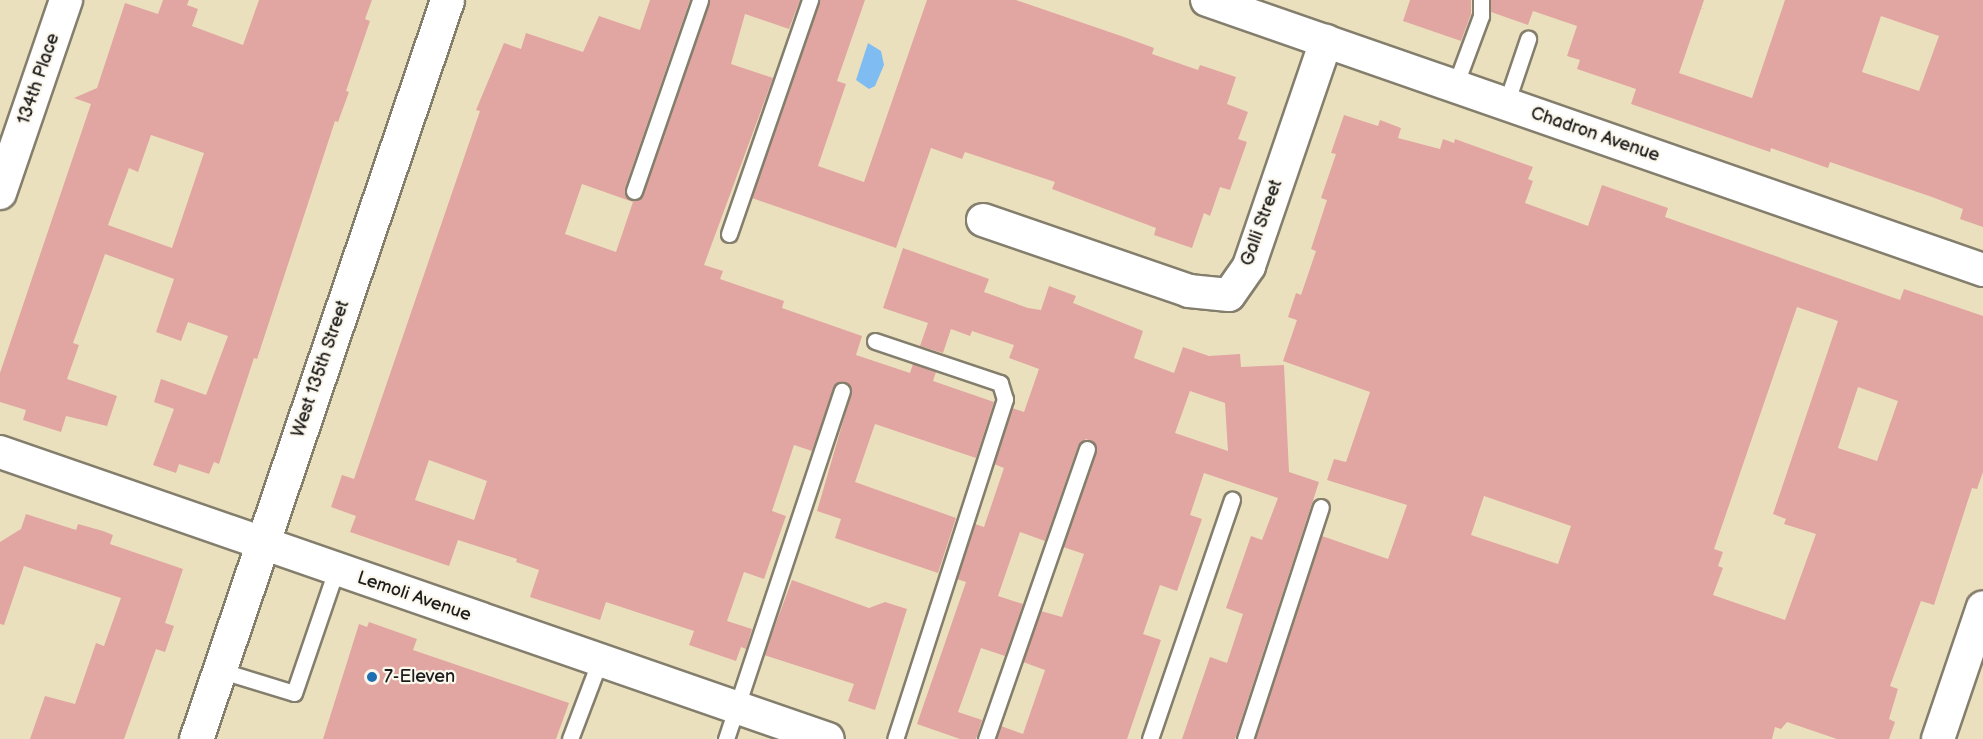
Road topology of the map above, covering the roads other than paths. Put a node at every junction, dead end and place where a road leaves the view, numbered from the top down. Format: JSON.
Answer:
{"nodes":[{"id":1,"x":66,"y":0,"type":"edge"},
{"id":2,"x":447,"y":0,"type":"edge"},
{"id":3,"x":700,"y":0,"type":"edge"},
{"id":4,"x":810,"y":0,"type":"edge"},
{"id":5,"x":1207,"y":0,"type":"edge"},
{"id":6,"x":1481,"y":0,"type":"edge"},
{"id":7,"x":1528,"y":39,"type":"dead end"},
{"id":8,"x":1326,"y":41,"type":"junction"},
{"id":9,"x":1455,"y":86,"type":"junction"},
{"id":10,"x":1506,"y":104,"type":"junction"},
{"id":11,"x":634,"y":191,"type":"dead end"},
{"id":12,"x":0,"y":193,"type":"edge"},
{"id":13,"x":983,"y":220,"type":"dead end"},
{"id":14,"x":729,"y":234,"type":"dead end"},
{"id":15,"x":1983,"y":270,"type":"edge"},
{"id":16,"x":875,"y":341,"type":"dead end"},
{"id":17,"x":842,"y":391,"type":"dead end"},
{"id":18,"x":1087,"y":449,"type":"dead end"},
{"id":19,"x":0,"y":452,"type":"edge"},
{"id":20,"x":1232,"y":500,"type":"dead end"},
{"id":21,"x":1321,"y":507,"type":"dead end"},
{"id":22,"x":261,"y":544,"type":"junction"},
{"id":23,"x":336,"y":570,"type":"junction"},
{"id":24,"x":1983,"y":606,"type":"edge"},
{"id":25,"x":1976,"y":650,"type":"edge"},
{"id":26,"x":600,"y":660,"type":"junction"},
{"id":27,"x":219,"y":670,"type":"junction"},
{"id":28,"x":736,"y":708,"type":"junction"},
{"id":29,"x":821,"y":738,"type":"edge"},
{"id":30,"x":196,"y":739,"type":"edge"},
{"id":31,"x":570,"y":739,"type":"edge"},
{"id":32,"x":726,"y":739,"type":"edge"},
{"id":33,"x":895,"y":739,"type":"edge"},
{"id":34,"x":986,"y":739,"type":"edge"},
{"id":35,"x":1150,"y":739,"type":"edge"},
{"id":36,"x":1245,"y":739,"type":"edge"},
{"id":37,"x":1938,"y":739,"type":"edge"}],
"edges":[{"from":1,"to":12,"type":"street","name":"134th Place"},
{"from":2,"to":22,"type":"street","name":"West 135th Street"},
{"from":3,"to":11,"type":"lane"},
{"from":4,"to":14,"type":"lane"},
{"from":5,"to":8,"type":"street","name":"Chadron Avenue"},
{"from":6,"to":9,"type":"lane"},
{"from":7,"to":10,"type":"lane"},
{"from":8,"to":9,"type":"street","name":"Chadron Avenue"},
{"from":8,"to":13,"type":"street","name":"Galli Street"},
{"from":9,"to":10,"type":"street","name":"Chadron Avenue"},
{"from":10,"to":15,"type":"street","name":"Chadron Avenue"},
{"from":16,"to":33,"type":"lane"},
{"from":17,"to":28,"type":"lane"},
{"from":18,"to":34,"type":"lane"},
{"from":19,"to":22,"type":"street","name":"Lemoli Avenue"},
{"from":20,"to":35,"type":"lane"},
{"from":21,"to":36,"type":"lane"},
{"from":22,"to":23,"type":"street","name":"Lemoli Avenue"},
{"from":22,"to":27,"type":"street","name":"West 135th Street"},
{"from":23,"to":26,"type":"street","name":"Lemoli Avenue"},
{"from":23,"to":27,"type":"lane"},
{"from":24,"to":25,"type":"street"},
{"from":25,"to":37,"type":"street"},
{"from":26,"to":28,"type":"street","name":"Lemoli Avenue"},
{"from":26,"to":31,"type":"lane"},
{"from":27,"to":30,"type":"street","name":"West 135th Street"},
{"from":28,"to":29,"type":"street","name":"Lemoli Avenue"},
{"from":28,"to":32,"type":"lane"}]}
